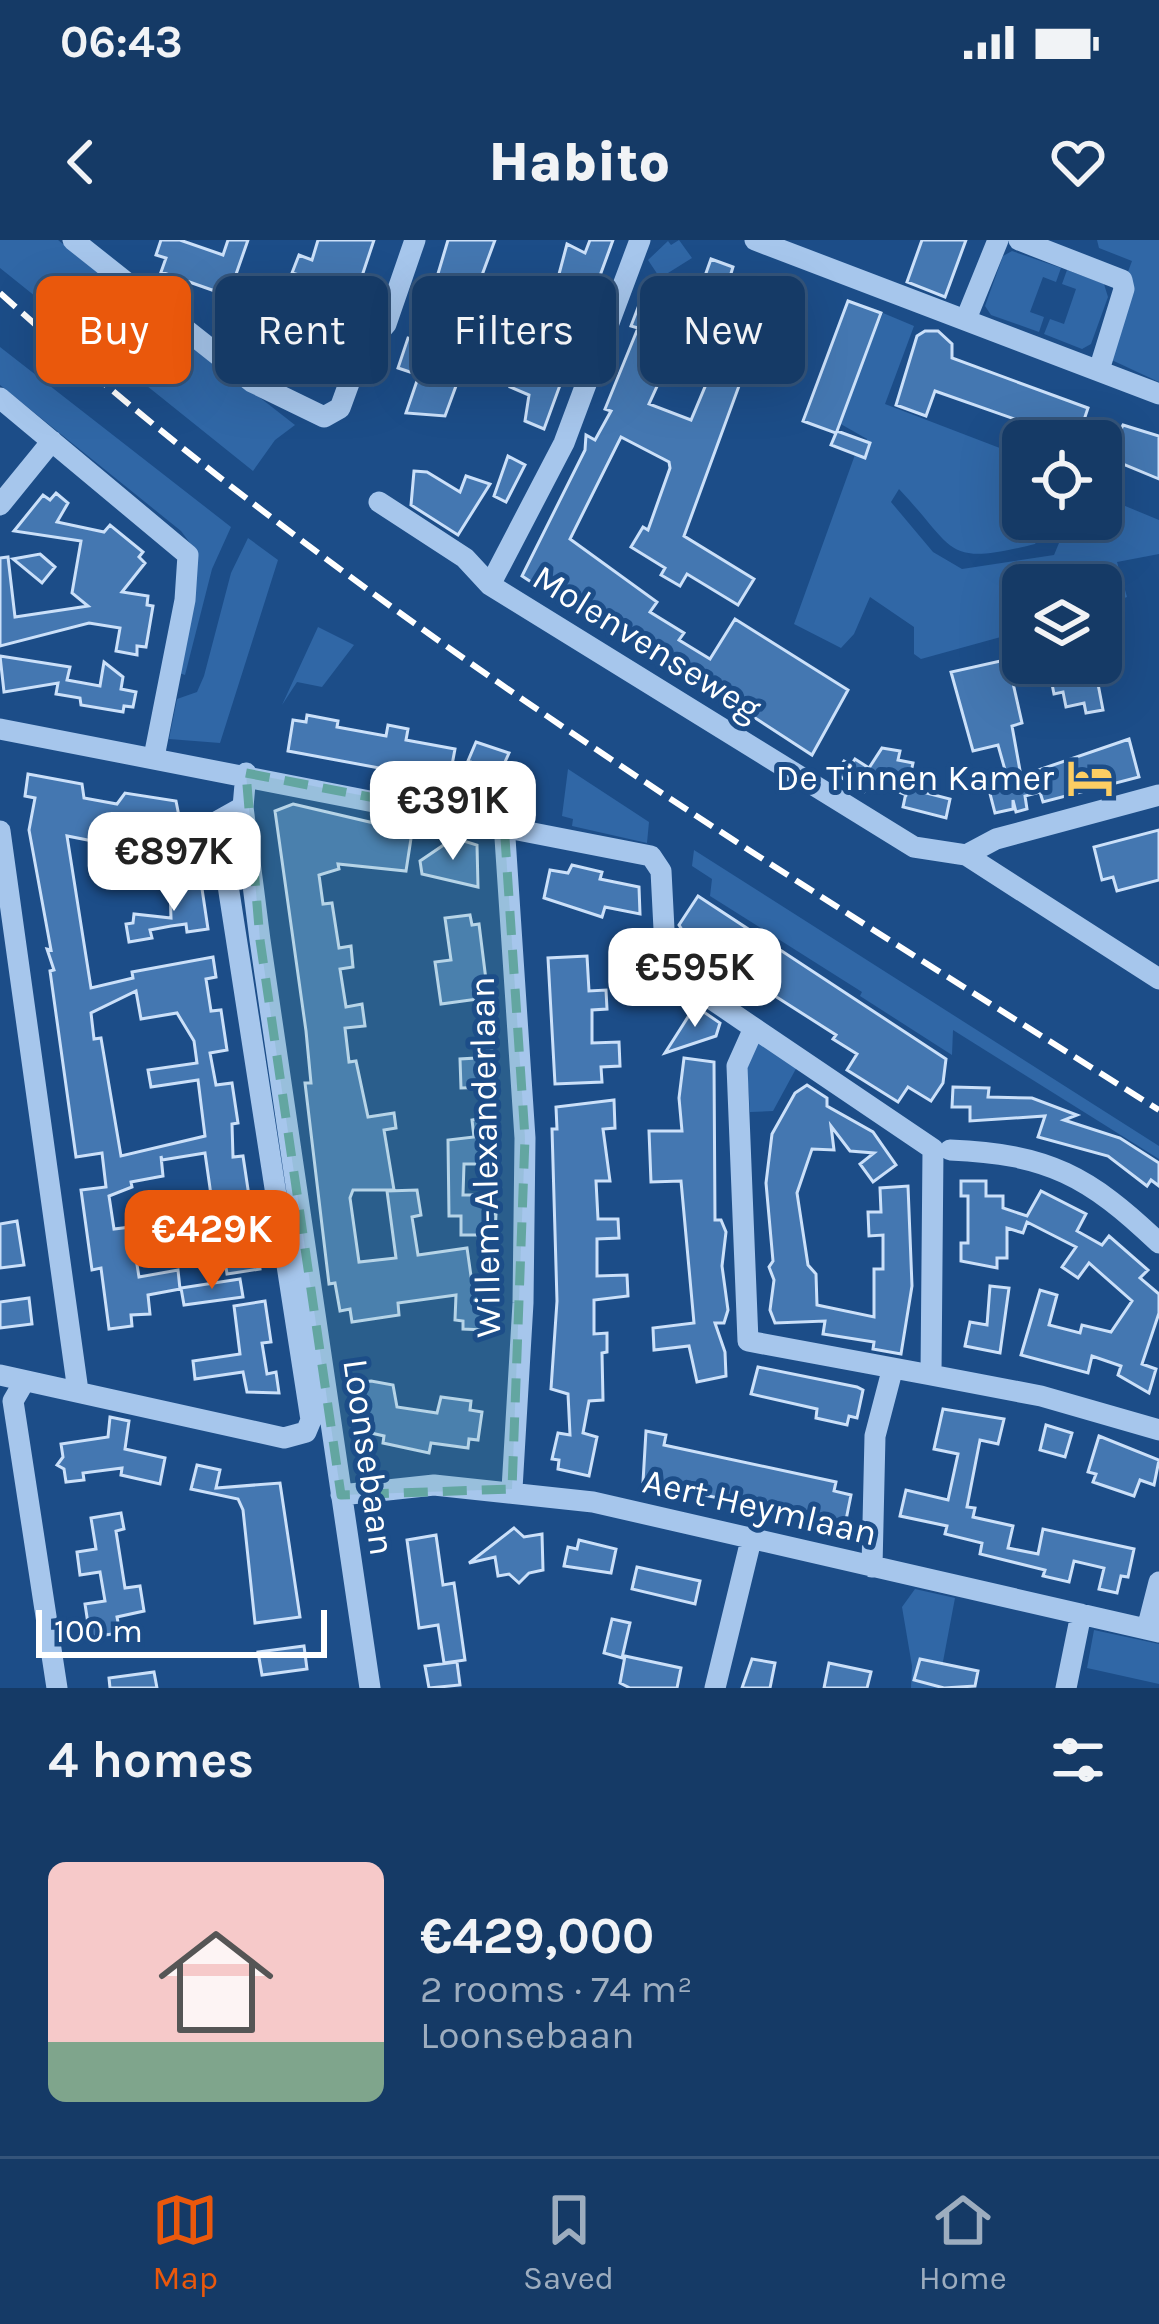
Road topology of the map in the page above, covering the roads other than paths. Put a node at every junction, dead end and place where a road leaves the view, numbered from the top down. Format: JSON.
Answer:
{"nodes":[{"id":1,"x":73,"y":240,"type":"edge"},
{"id":2,"x":415,"y":240,"type":"edge"},
{"id":3,"x":640,"y":240,"type":"edge"},
{"id":4,"x":755,"y":240,"type":"edge"},
{"id":5,"x":998,"y":240,"type":"edge"},
{"id":6,"x":1019,"y":240,"type":"edge"},
{"id":7,"x":1071,"y":249,"type":"edge"},
{"id":8,"x":966,"y":319,"type":"junction"},
{"id":9,"x":1099,"y":370,"type":"junction"},
{"id":10,"x":1159,"y":394,"type":"edge"},
{"id":11,"x":0,"y":398,"type":"edge"},
{"id":12,"x":52,"y":441,"type":"junction"},
{"id":13,"x":380,"y":502,"type":"dead end"},
{"id":14,"x":0,"y":505,"type":"edge"},
{"id":15,"x":490,"y":585,"type":"junction"},
{"id":16,"x":0,"y":729,"type":"edge"},
{"id":17,"x":154,"y":757,"type":"junction"},
{"id":18,"x":246,"y":773,"type":"junction"},
{"id":19,"x":1159,"y":795,"type":"edge"},
{"id":20,"x":243,"y":807,"type":"junction"},
{"id":21,"x":504,"y":823,"type":"junction"},
{"id":22,"x":0,"y":831,"type":"edge"},
{"id":23,"x":966,"y":856,"type":"junction"},
{"id":24,"x":1159,"y":979,"type":"edge"},
{"id":25,"x":754,"y":1028,"type":"junction"},
{"id":26,"x":950,"y":1150,"type":"dead end"},
{"id":27,"x":1159,"y":1243,"type":"edge"},
{"id":28,"x":892,"y":1371,"type":"junction"},
{"id":29,"x":0,"y":1375,"type":"edge"},
{"id":30,"x":931,"y":1375,"type":"junction"},
{"id":31,"x":24,"y":1382,"type":"junction"},
{"id":32,"x":78,"y":1391,"type":"junction"},
{"id":33,"x":1159,"y":1430,"type":"edge"},
{"id":34,"x":512,"y":1489,"type":"junction"},
{"id":35,"x":340,"y":1495,"type":"junction"},
{"id":36,"x":751,"y":1540,"type":"junction"},
{"id":37,"x":872,"y":1567,"type":"junction"},
{"id":38,"x":1159,"y":1582,"type":"edge"},
{"id":39,"x":1081,"y":1614,"type":"junction"},
{"id":40,"x":1153,"y":1631,"type":"edge"},
{"id":41,"x":57,"y":1688,"type":"edge"},
{"id":42,"x":370,"y":1688,"type":"edge"},
{"id":43,"x":715,"y":1688,"type":"edge"},
{"id":44,"x":1066,"y":1688,"type":"edge"}],
"edges":[{"from":1,"to":2,"type":"street"},
{"from":3,"to":15,"type":"street"},
{"from":4,"to":8,"type":"street"},
{"from":5,"to":8,"type":"street"},
{"from":6,"to":7,"type":"street"},
{"from":7,"to":9,"type":"street"},
{"from":8,"to":9,"type":"street"},
{"from":9,"to":10,"type":"street"},
{"from":11,"to":12,"type":"street"},
{"from":12,"to":14,"type":"street"},
{"from":12,"to":17,"type":"street"},
{"from":13,"to":15,"type":"street","name":"Molenvenseweg"},
{"from":15,"to":23,"type":"street","name":"Molenvenseweg"},
{"from":16,"to":17,"type":"street"},
{"from":17,"to":18,"type":"street"},
{"from":18,"to":20,"type":"street","name":"Loonsebaan"},
{"from":18,"to":21,"type":"street"},
{"from":19,"to":23,"type":"street"},
{"from":20,"to":32,"type":"street","name":"Loonsebaan"},
{"from":20,"to":35,"type":"street","name":"Loonsebaan"},
{"from":21,"to":25,"type":"street"},
{"from":21,"to":34,"type":"street","name":"Willem-Alexanderlaan"},
{"from":22,"to":32,"type":"street"},
{"from":23,"to":24,"type":"street"},
{"from":25,"to":28,"type":"street"},
{"from":25,"to":30,"type":"street"},
{"from":26,"to":27,"type":"street"},
{"from":28,"to":30,"type":"street"},
{"from":28,"to":37,"type":"street"},
{"from":29,"to":31,"type":"street"},
{"from":30,"to":33,"type":"street"},
{"from":31,"to":32,"type":"street"},
{"from":31,"to":41,"type":"street"},
{"from":34,"to":35,"type":"street","name":"Aert Heymlaan"},
{"from":34,"to":36,"type":"street","name":"Aert Heymlaan"},
{"from":35,"to":42,"type":"street","name":"Loonsebaan"},
{"from":36,"to":37,"type":"street","name":"Aert Heymlaan"},
{"from":36,"to":43,"type":"street"},
{"from":37,"to":39,"type":"street","name":"Aert Heymlaan"},
{"from":38,"to":40,"type":"street"},
{"from":39,"to":40,"type":"street","name":"Aert Heymlaan"},
{"from":39,"to":44,"type":"street"}]}
